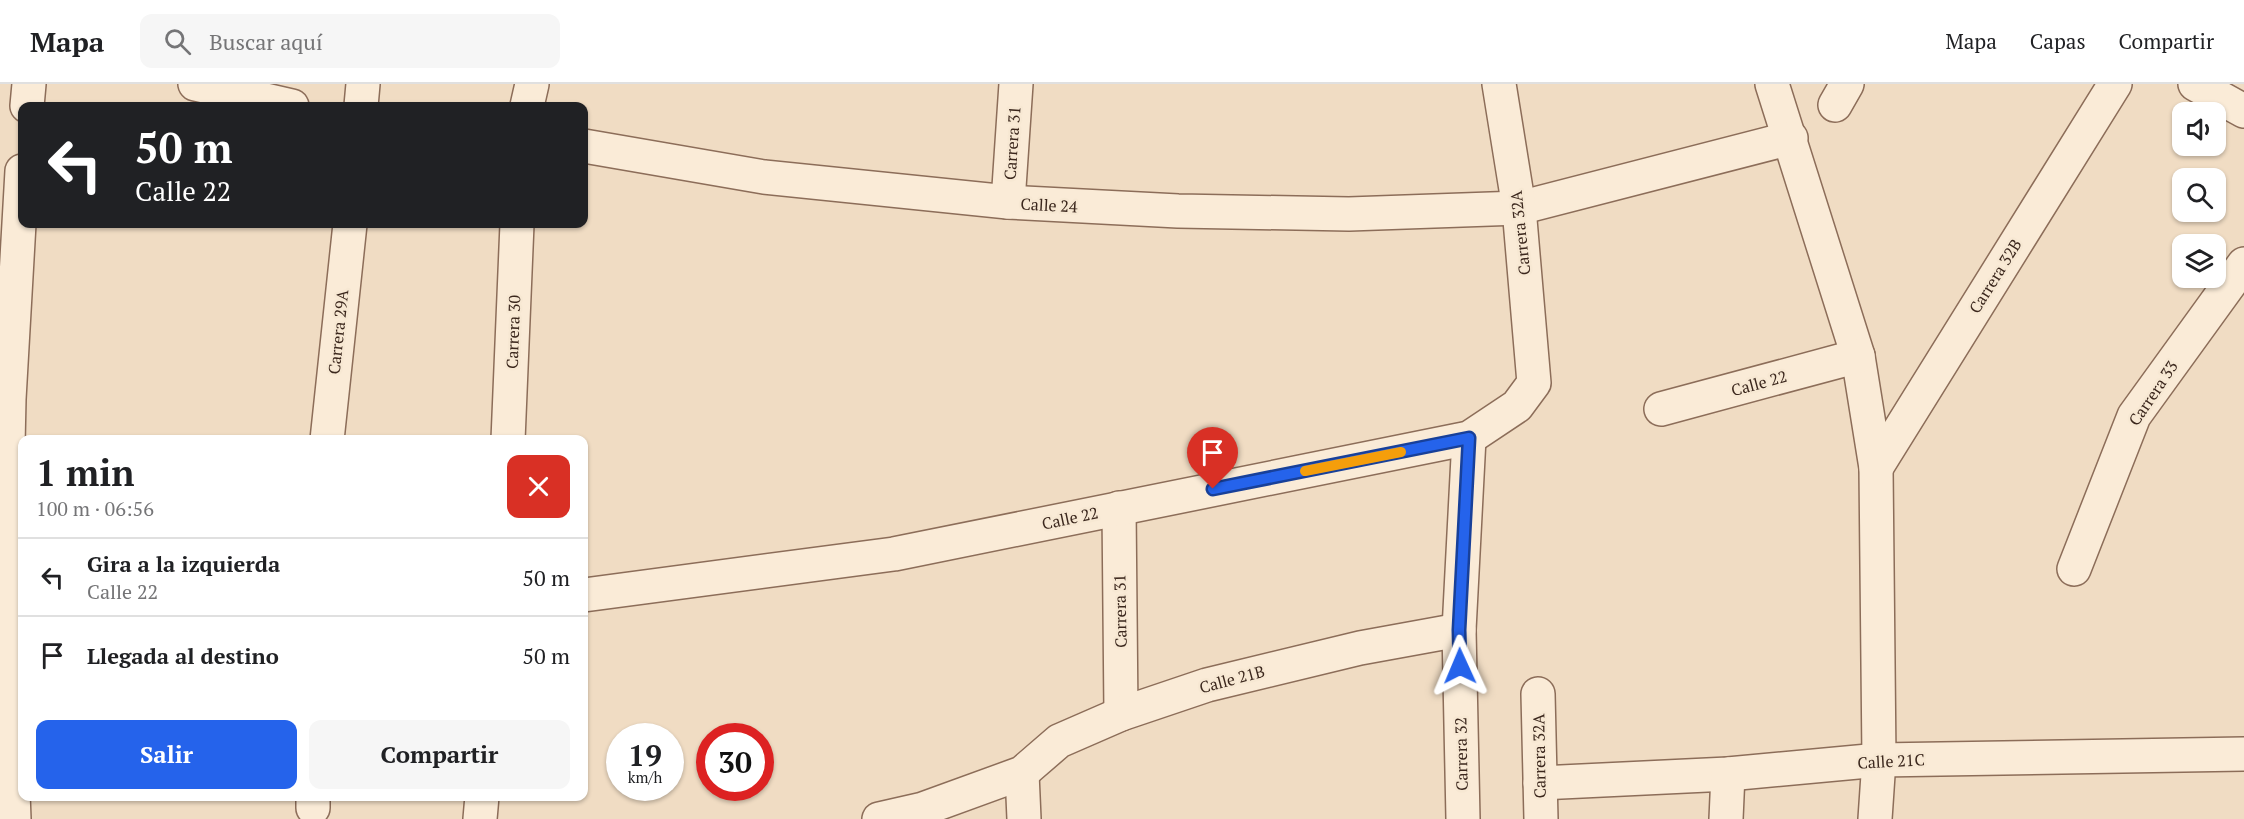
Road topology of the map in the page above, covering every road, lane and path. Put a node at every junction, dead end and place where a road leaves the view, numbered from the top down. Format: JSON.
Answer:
{"nodes":[{"id":1,"x":29,"y":84,"type":"edge"},
{"id":2,"x":195,"y":84,"type":"edge"},
{"id":3,"x":363,"y":84,"type":"edge"},
{"id":4,"x":532,"y":84,"type":"edge"},
{"id":5,"x":1016,"y":84,"type":"edge"},
{"id":6,"x":1499,"y":84,"type":"edge"},
{"id":7,"x":1772,"y":84,"type":"edge"},
{"id":8,"x":2115,"y":84,"type":"edge"},
{"id":9,"x":2195,"y":84,"type":"edge"},
{"id":10,"x":27,"y":102,"type":"edge"},
{"id":11,"x":274,"y":102,"type":"edge"},
{"id":12,"x":361,"y":102,"type":"edge"},
{"id":13,"x":528,"y":102,"type":"edge"},
{"id":14,"x":2244,"y":111,"type":"edge"},
{"id":15,"x":1791,"y":138,"type":"junction"},
{"id":16,"x":588,"y":147,"type":"edge"},
{"id":17,"x":1008,"y":202,"type":"junction"},
{"id":18,"x":1519,"y":208,"type":"junction"},
{"id":19,"x":19,"y":228,"type":"edge"},
{"id":20,"x":350,"y":228,"type":"edge"},
{"id":21,"x":517,"y":228,"type":"edge"},
{"id":22,"x":2244,"y":264,"type":"edge"},
{"id":23,"x":1858,"y":356,"type":"junction"},
{"id":24,"x":1534,"y":382,"type":"joint"},
{"id":25,"x":1661,"y":409,"type":"dead end"},
{"id":26,"x":328,"y":435,"type":"edge"},
{"id":27,"x":508,"y":435,"type":"edge"},
{"id":28,"x":1469,"y":438,"type":"junction"},
{"id":29,"x":1876,"y":468,"type":"junction"},
{"id":30,"x":1119,"y":508,"type":"junction"},
{"id":31,"x":2074,"y":568,"type":"dead end"},
{"id":32,"x":9,"y":582,"type":"edge"},
{"id":33,"x":588,"y":594,"type":"edge"},
{"id":34,"x":1459,"y":630,"type":"junction"},
{"id":35,"x":1538,"y":694,"type":"dead end"},
{"id":36,"x":1121,"y":714,"type":"junction"},
{"id":37,"x":2244,"y":754,"type":"edge"},
{"id":38,"x":1879,"y":760,"type":"junction"},
{"id":39,"x":1022,"y":772,"type":"junction"},
{"id":40,"x":1728,"y":774,"type":"junction"},
{"id":41,"x":1540,"y":783,"type":"junction"},
{"id":42,"x":482,"y":801,"type":"edge"},
{"id":43,"x":14,"y":819,"type":"edge"},
{"id":44,"x":480,"y":819,"type":"edge"},
{"id":45,"x":879,"y":819,"type":"edge"},
{"id":46,"x":1024,"y":819,"type":"edge"},
{"id":47,"x":1463,"y":819,"type":"edge"},
{"id":48,"x":1541,"y":819,"type":"edge"},
{"id":49,"x":1726,"y":819,"type":"edge"},
{"id":50,"x":1875,"y":819,"type":"edge"}],
"edges":[{"from":1,"to":10,"type":"street"},
{"from":2,"to":11,"type":"street"},
{"from":3,"to":12,"type":"street"},
{"from":4,"to":13,"type":"street"},
{"from":5,"to":17,"type":"street","name":"Carrera 31"},
{"from":6,"to":18,"type":"street","name":"Carrera 32A"},
{"from":7,"to":15,"type":"street"},
{"from":8,"to":29,"type":"street","name":"Carrera 32B"},
{"from":9,"to":14,"type":"street"},
{"from":15,"to":18,"type":"street","name":"Calle 24"},
{"from":15,"to":23,"type":"street"},
{"from":16,"to":17,"type":"street","name":"Calle 24"},
{"from":17,"to":18,"type":"street","name":"Calle 24"},
{"from":18,"to":24,"type":"street","name":"Carrera 32A"},
{"from":19,"to":32,"type":"street"},
{"from":20,"to":26,"type":"street","name":"Carrera 29A"},
{"from":21,"to":27,"type":"street","name":"Carrera 30"},
{"from":22,"to":31,"type":"street","name":"Carrera 33"},
{"from":23,"to":25,"type":"street","name":"Calle 22"},
{"from":23,"to":29,"type":"street"},
{"from":24,"to":28,"type":"street","name":"Calle 22"},
{"from":28,"to":30,"type":"street","name":"Calle 22"},
{"from":28,"to":34,"type":"street","name":"Carrera 32"},
{"from":29,"to":38,"type":"street"},
{"from":30,"to":33,"type":"street","name":"Calle 22"},
{"from":30,"to":36,"type":"street","name":"Carrera 31"},
{"from":32,"to":43,"type":"street"},
{"from":34,"to":36,"type":"street","name":"Calle 21B"},
{"from":34,"to":47,"type":"street","name":"Carrera 32"},
{"from":35,"to":41,"type":"street","name":"Carrera 32A"},
{"from":36,"to":39,"type":"street","name":"Calle 21B"},
{"from":37,"to":38,"type":"street","name":"Calle 21C"},
{"from":38,"to":40,"type":"street","name":"Calle 21C"},
{"from":38,"to":50,"type":"street"},
{"from":39,"to":45,"type":"street","name":"Calle 21B"},
{"from":39,"to":46,"type":"street"},
{"from":40,"to":41,"type":"street","name":"Calle 21C"},
{"from":40,"to":49,"type":"street"},
{"from":41,"to":48,"type":"street","name":"Carrera 32A"},
{"from":42,"to":44,"type":"street"}]}
